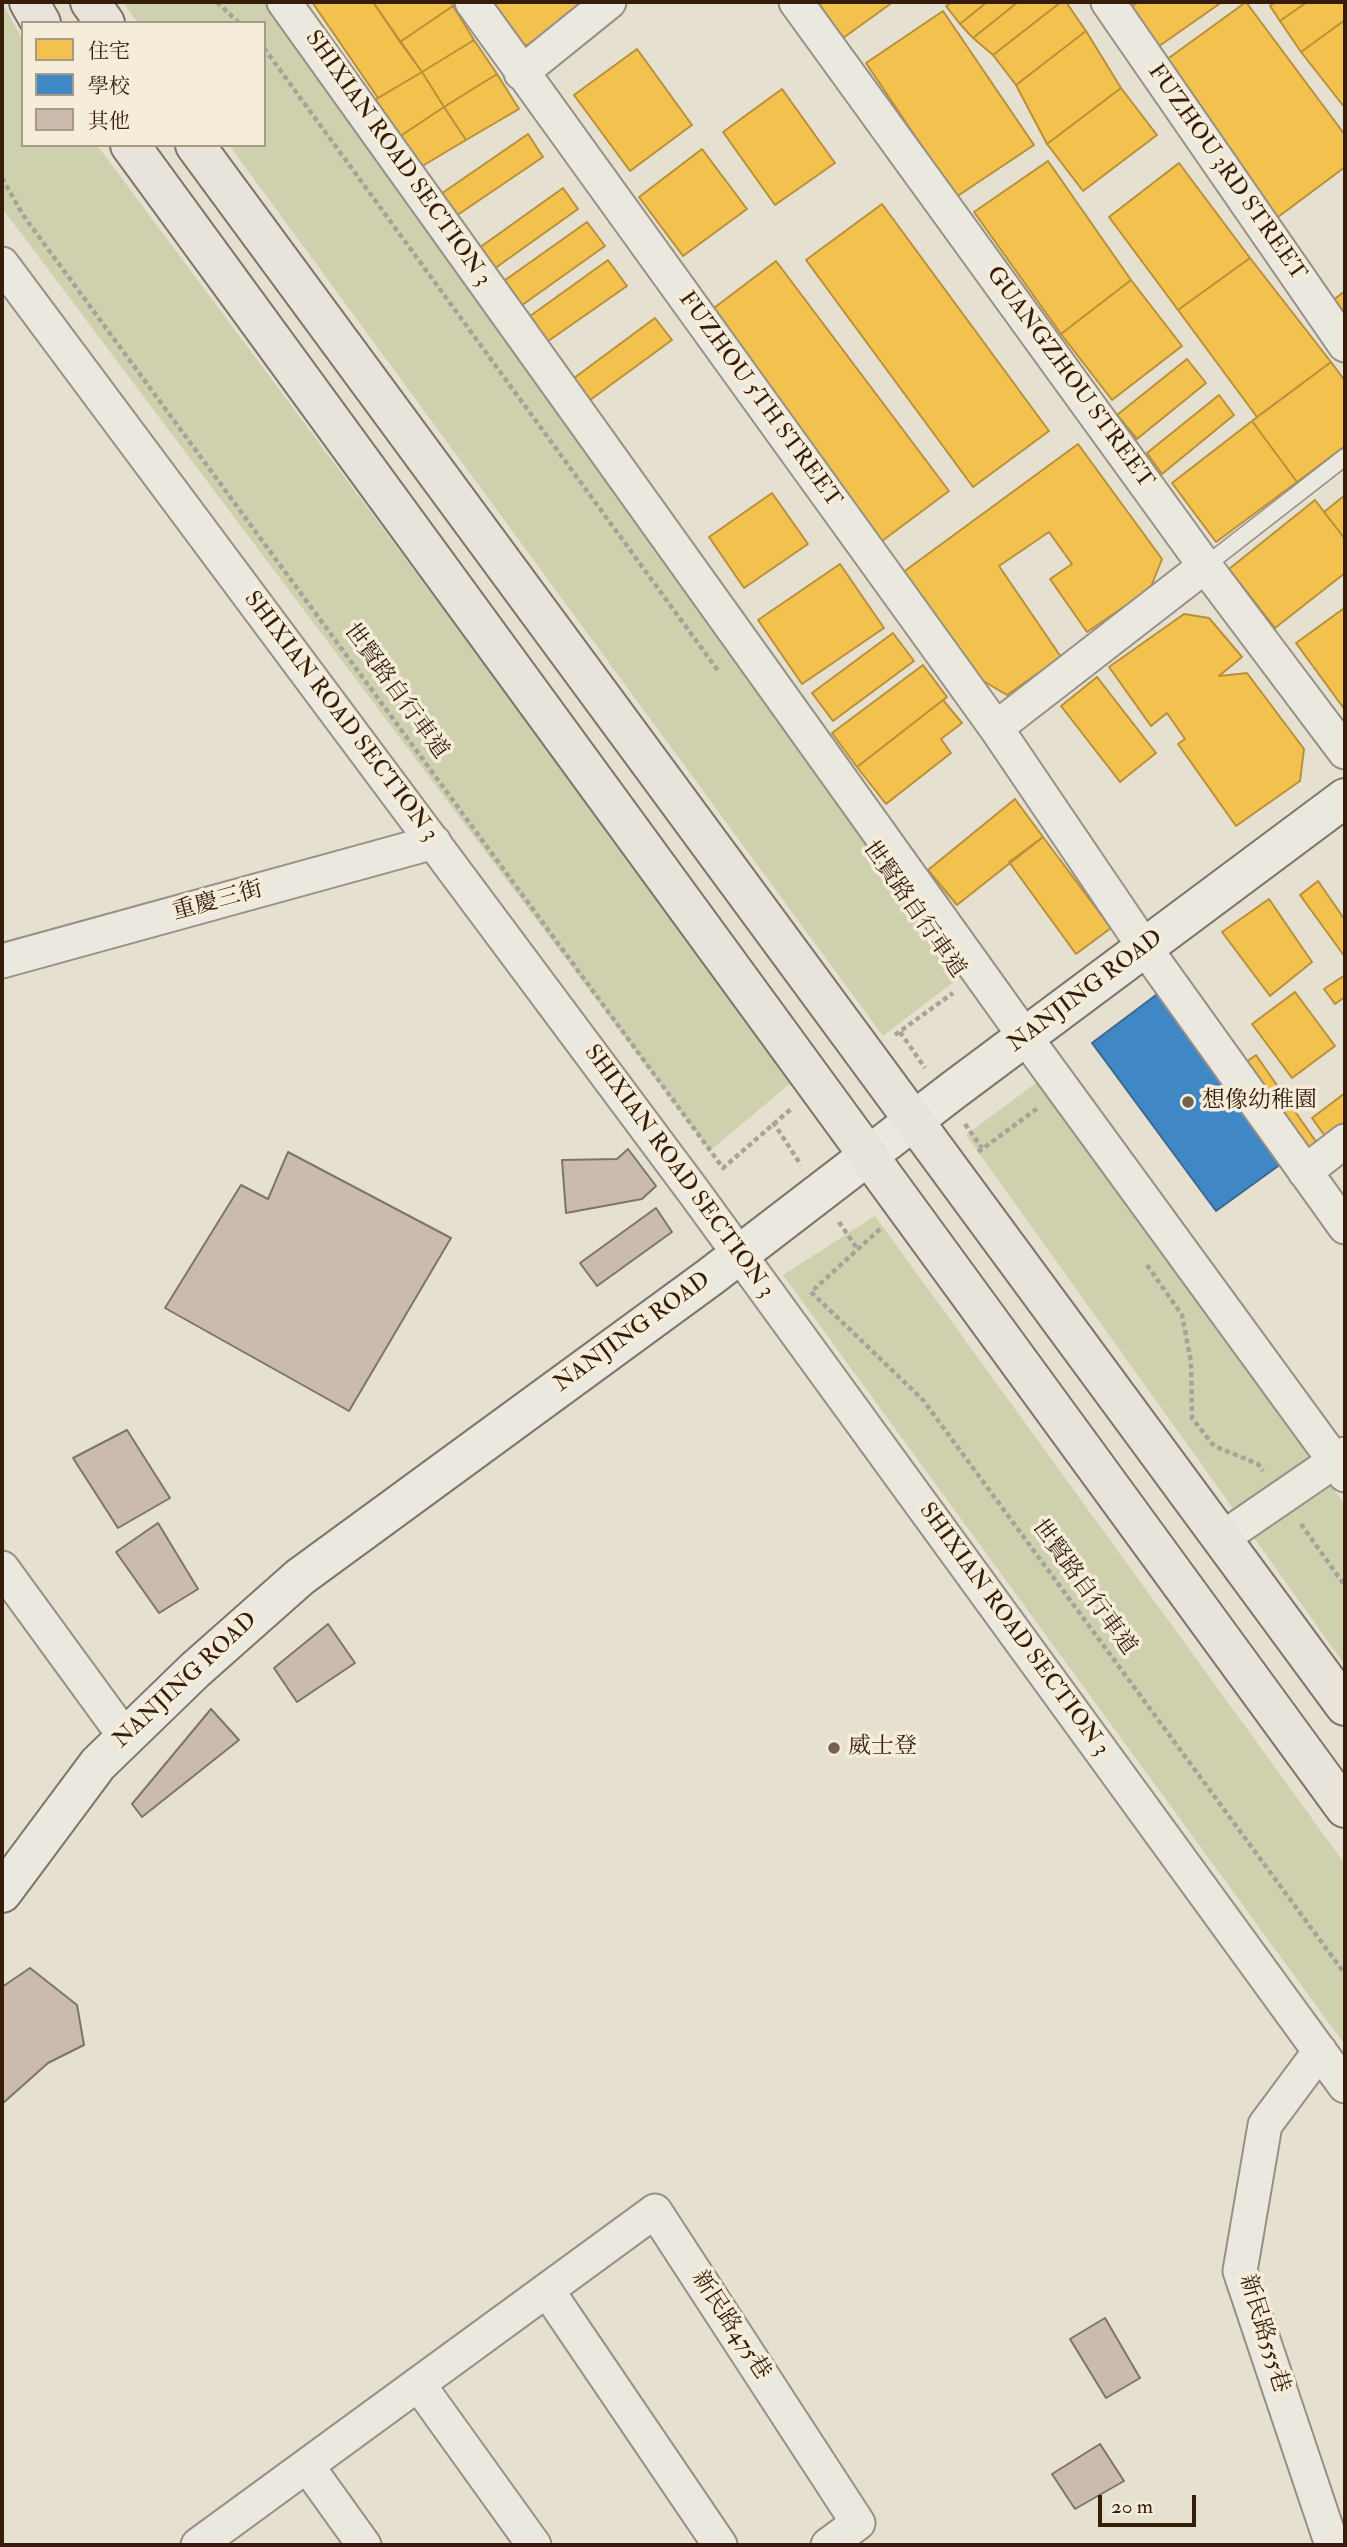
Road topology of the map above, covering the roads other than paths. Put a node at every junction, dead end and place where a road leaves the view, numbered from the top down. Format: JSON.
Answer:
{"nodes":[{"id":1,"x":29,"y":2,"type":"edge"},
{"id":2,"x":90,"y":2,"type":"edge"},
{"id":3,"x":284,"y":2,"type":"edge"},
{"id":4,"x":472,"y":2,"type":"edge"},
{"id":5,"x":609,"y":2,"type":"edge"},
{"id":6,"x":796,"y":2,"type":"edge"},
{"id":7,"x":1108,"y":2,"type":"edge"},
{"id":8,"x":40,"y":21,"type":"edge"},
{"id":9,"x":104,"y":21,"type":"edge"},
{"id":10,"x":521,"y":72,"type":"junction"},
{"id":11,"x":131,"y":147,"type":"edge"},
{"id":12,"x":196,"y":147,"type":"edge"},
{"id":13,"x":2,"y":264,"type":"edge"},
{"id":14,"x":1345,"y":345,"type":"edge"},
{"id":15,"x":1345,"y":457,"type":"edge"},
{"id":16,"x":1205,"y":566,"type":"junction"},
{"id":17,"x":996,"y":728,"type":"junction"},
{"id":18,"x":1345,"y":752,"type":"edge"},
{"id":19,"x":1345,"y":798,"type":"edge"},
{"id":20,"x":434,"y":842,"type":"junction"},
{"id":21,"x":1145,"y":948,"type":"junction"},
{"id":22,"x":2,"y":961,"type":"edge"},
{"id":23,"x":1026,"y":1038,"type":"junction"},
{"id":24,"x":913,"y":1123,"type":"junction"},
{"id":25,"x":1345,"y":1141,"type":"edge"},
{"id":26,"x":870,"y":1156,"type":"junction"},
{"id":27,"x":1305,"y":1172,"type":"junction"},
{"id":28,"x":1345,"y":1227,"type":"edge"},
{"id":29,"x":739,"y":1254,"type":"junction"},
{"id":30,"x":1342,"y":1463,"type":"edge"},
{"id":31,"x":1224,"y":1537,"type":"junction"},
{"id":32,"x":2,"y":1568,"type":"edge"},
{"id":33,"x":1345,"y":1706,"type":"edge"},
{"id":34,"x":125,"y":1738,"type":"junction"},
{"id":35,"x":1345,"y":1808,"type":"edge"},
{"id":36,"x":2,"y":1893,"type":"edge"},
{"id":37,"x":1320,"y":2051,"type":"junction"},
{"id":38,"x":1345,"y":2087,"type":"edge"},
{"id":39,"x":547,"y":2290,"type":"junction"},
{"id":40,"x":419,"y":2385,"type":"junction"},
{"id":41,"x":308,"y":2467,"type":"junction"},
{"id":42,"x":198,"y":2545,"type":"edge"},
{"id":43,"x":364,"y":2545,"type":"edge"},
{"id":44,"x":534,"y":2545,"type":"edge"},
{"id":45,"x":720,"y":2545,"type":"edge"},
{"id":46,"x":828,"y":2545,"type":"edge"},
{"id":47,"x":1332,"y":2545,"type":"edge"}],
"edges":[{"from":1,"to":8,"type":"main road"},
{"from":2,"to":9,"type":"main road"},
{"from":3,"to":23,"type":"street","name":"SHIXIAN ROAD SECTION 3"},
{"from":4,"to":10,"type":"street","name":"FUZHOU 5TH STREET"},
{"from":5,"to":10,"type":"street"},
{"from":6,"to":16,"type":"street","name":"GUANGZHOU STREET"},
{"from":7,"to":14,"type":"street","name":"FUZHOU 3RD STREET"},
{"from":10,"to":17,"type":"street","name":"FUZHOU 5TH STREET"},
{"from":11,"to":26,"type":"main road"},
{"from":12,"to":24,"type":"main road"},
{"from":13,"to":20,"type":"street","name":"SHIXIAN ROAD SECTION 3"},
{"from":15,"to":16,"type":"lane"},
{"from":16,"to":17,"type":"street"},
{"from":16,"to":18,"type":"street","name":"GUANGZHOU STREET"},
{"from":17,"to":21,"type":"street","name":"FUZHOU 5TH STREET"},
{"from":19,"to":21,"type":"street","name":"NANJING ROAD"},
{"from":20,"to":22,"type":"street","name":"重慶三街"},
{"from":20,"to":29,"type":"street","name":"SHIXIAN ROAD SECTION 3"},
{"from":21,"to":23,"type":"street","name":"NANJING ROAD"},
{"from":21,"to":27,"type":"street","name":"FUZHOU 5TH STREET"},
{"from":23,"to":24,"type":"street","name":"NANJING ROAD"},
{"from":23,"to":30,"type":"street","name":"SHIXIAN ROAD SECTION 3"},
{"from":24,"to":26,"type":"street","name":"NANJING ROAD"},
{"from":24,"to":31,"type":"main road"},
{"from":25,"to":27,"type":"street"},
{"from":26,"to":29,"type":"street","name":"NANJING ROAD"},
{"from":26,"to":35,"type":"main road"},
{"from":27,"to":28,"type":"street","name":"FUZHOU 5TH STREET"},
{"from":29,"to":34,"type":"street","name":"NANJING ROAD"},
{"from":29,"to":37,"type":"street","name":"SHIXIAN ROAD SECTION 3"},
{"from":30,"to":31,"type":"street"},
{"from":31,"to":33,"type":"main road"},
{"from":32,"to":34,"type":"street"},
{"from":34,"to":36,"type":"street","name":"NANJING ROAD"},
{"from":37,"to":38,"type":"street","name":"SHIXIAN ROAD SECTION 3"},
{"from":37,"to":47,"type":"street","name":"新民路555巷"},
{"from":39,"to":40,"type":"street","name":"新民路475巷"},
{"from":39,"to":45,"type":"street"},
{"from":39,"to":46,"type":"street","name":"新民路475巷"},
{"from":40,"to":41,"type":"street","name":"新民路475巷"},
{"from":40,"to":44,"type":"street"},
{"from":41,"to":42,"type":"street","name":"新民路475巷"},
{"from":41,"to":43,"type":"street"}]}
